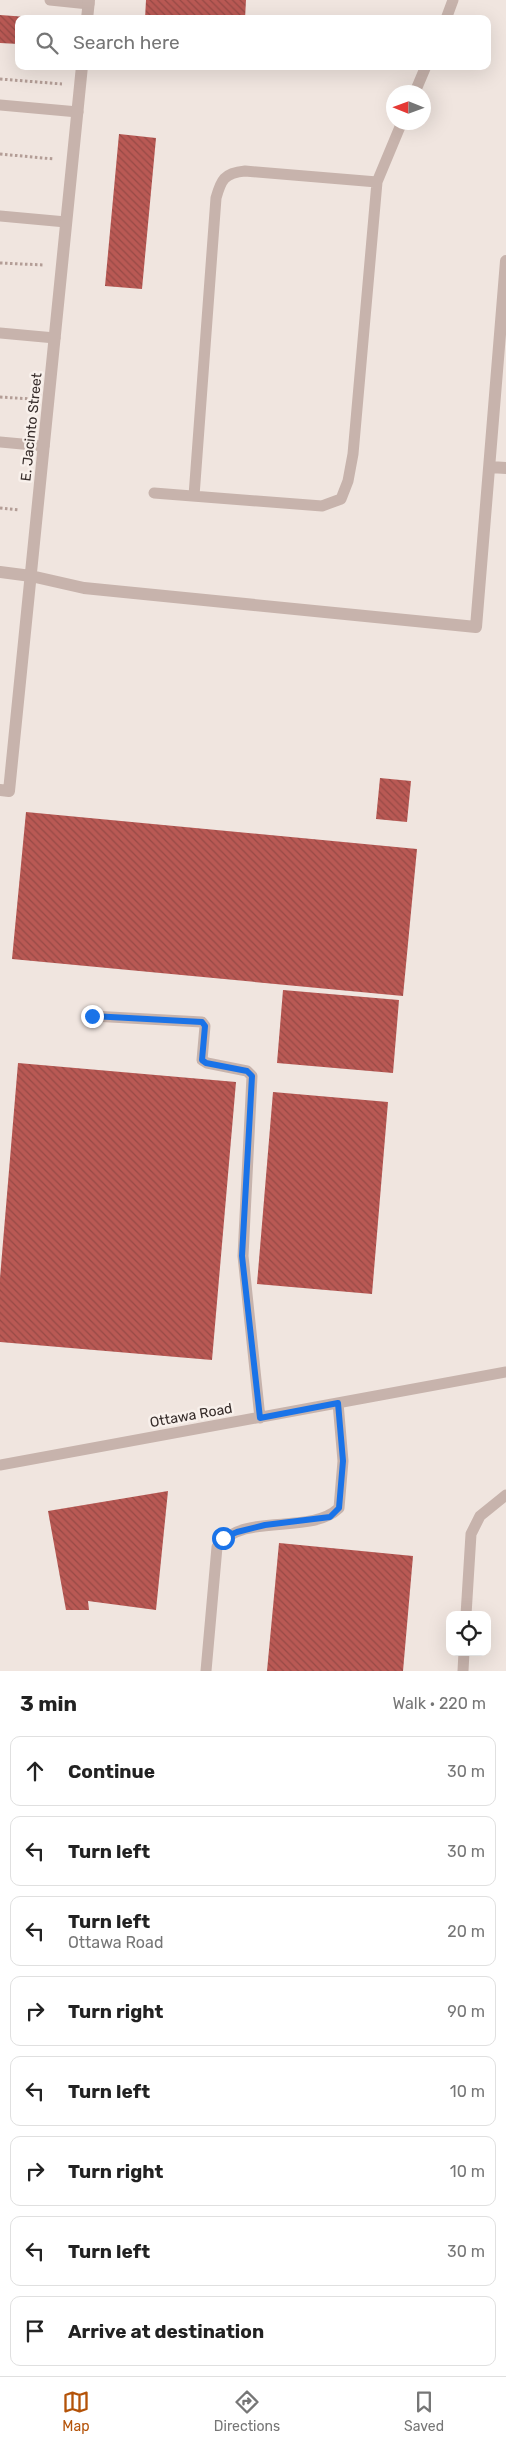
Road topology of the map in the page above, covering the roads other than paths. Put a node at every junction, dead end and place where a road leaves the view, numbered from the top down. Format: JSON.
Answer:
{"nodes":[{"id":1,"x":50,"y":0,"type":"edge"},
{"id":2,"x":453,"y":0,"type":"edge"},
{"id":3,"x":89,"y":2,"type":"edge"},
{"id":4,"x":87,"y":15,"type":"edge"},
{"id":5,"x":447,"y":15,"type":"edge"},
{"id":6,"x":82,"y":70,"type":"edge"},
{"id":7,"x":424,"y":70,"type":"edge"},
{"id":8,"x":418,"y":85,"type":"edge"},
{"id":9,"x":0,"y":105,"type":"edge"},
{"id":10,"x":78,"y":112,"type":"junction"},
{"id":11,"x":399,"y":130,"type":"edge"},
{"id":12,"x":377,"y":182,"type":"junction"},
{"id":13,"x":0,"y":216,"type":"edge"},
{"id":14,"x":66,"y":222,"type":"junction"},
{"id":15,"x":506,"y":261,"type":"edge"},
{"id":16,"x":0,"y":333,"type":"edge"},
{"id":17,"x":55,"y":338,"type":"junction"},
{"id":18,"x":0,"y":442,"type":"edge"},
{"id":19,"x":44,"y":446,"type":"junction"},
{"id":20,"x":490,"y":467,"type":"junction"},
{"id":21,"x":506,"y":468,"type":"edge"},
{"id":22,"x":154,"y":493,"type":"dead end"},
{"id":23,"x":194,"y":496,"type":"junction"},
{"id":24,"x":0,"y":572,"type":"edge"},
{"id":25,"x":31,"y":576,"type":"junction"},
{"id":26,"x":4,"y":790,"type":"edge"},
{"id":27,"x":92,"y":1016,"type":"dead end"},
{"id":28,"x":506,"y":1372,"type":"edge"},
{"id":29,"x":338,"y":1403,"type":"junction"},
{"id":30,"x":260,"y":1418,"type":"junction"},
{"id":31,"x":0,"y":1465,"type":"edge"},
{"id":32,"x":506,"y":1495,"type":"edge"},
{"id":33,"x":466,"y":1611,"type":"edge"},
{"id":34,"x":464,"y":1656,"type":"edge"},
{"id":35,"x":206,"y":1671,"type":"edge"},
{"id":36,"x":463,"y":1671,"type":"edge"}],
"edges":[{"from":1,"to":3,"type":"lane"},
{"from":2,"to":5,"type":"lane"},
{"from":3,"to":4,"type":"street"},
{"from":6,"to":10,"type":"street","name":"E. Jacinto Street"},
{"from":7,"to":8,"type":"lane"},
{"from":9,"to":10,"type":"lane"},
{"from":10,"to":14,"type":"street","name":"E. Jacinto Street"},
{"from":11,"to":12,"type":"lane"},
{"from":12,"to":23,"type":"lane"},
{"from":12,"to":23,"type":"lane"},
{"from":13,"to":14,"type":"lane"},
{"from":14,"to":17,"type":"street","name":"E. Jacinto Street"},
{"from":15,"to":20,"type":"street"},
{"from":16,"to":17,"type":"lane"},
{"from":17,"to":19,"type":"street","name":"E. Jacinto Street"},
{"from":18,"to":19,"type":"lane"},
{"from":19,"to":25,"type":"street","name":"E. Jacinto Street"},
{"from":20,"to":21,"type":"street"},
{"from":20,"to":25,"type":"street"},
{"from":22,"to":23,"type":"lane"},
{"from":24,"to":25,"type":"street"},
{"from":25,"to":26,"type":"street","name":"E. Jacinto Street"},
{"from":27,"to":30,"type":"lane"},
{"from":28,"to":29,"type":"lane","name":"Ottawa Road"},
{"from":29,"to":30,"type":"lane","name":"Ottawa Road"},
{"from":29,"to":35,"type":"lane"},
{"from":30,"to":31,"type":"lane","name":"Ottawa Road"},
{"from":32,"to":33,"type":"lane"},
{"from":34,"to":36,"type":"lane"}]}
